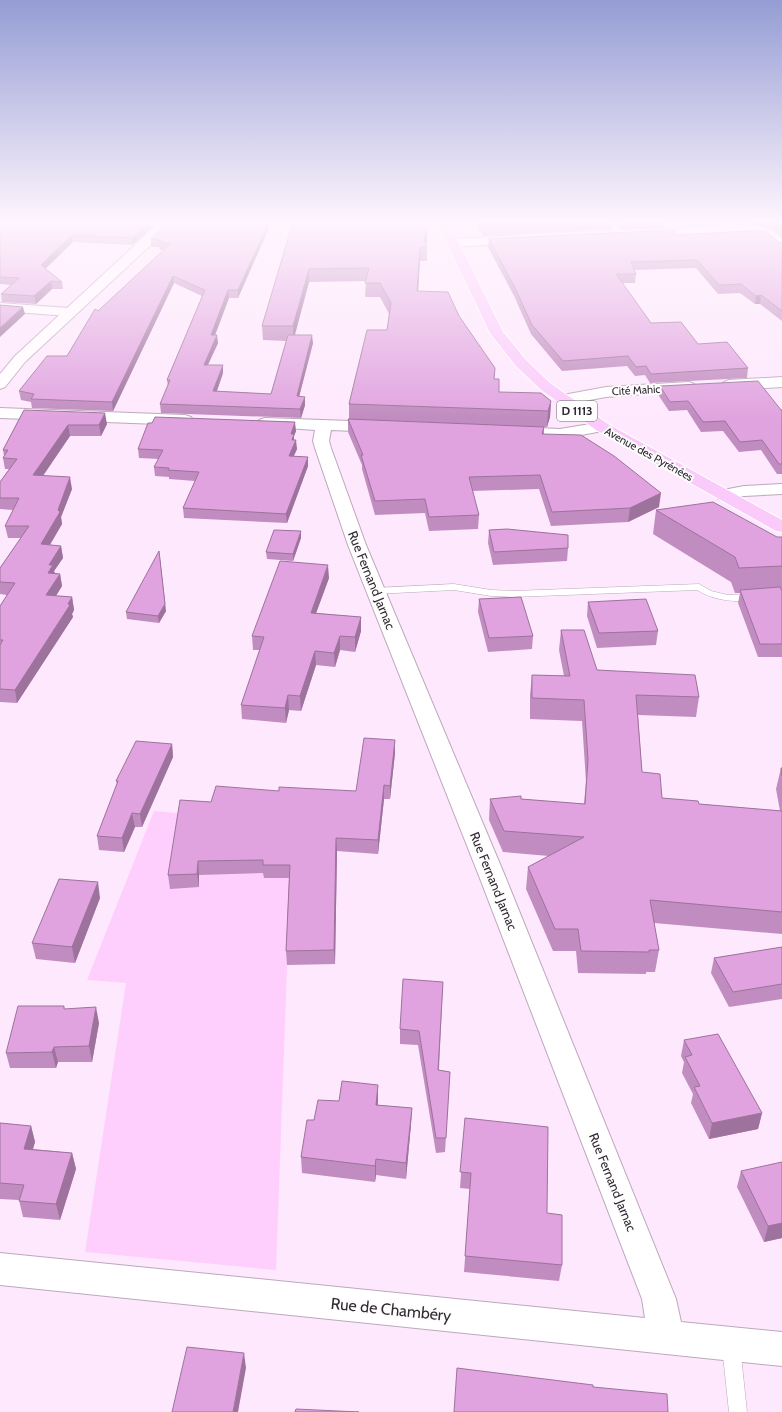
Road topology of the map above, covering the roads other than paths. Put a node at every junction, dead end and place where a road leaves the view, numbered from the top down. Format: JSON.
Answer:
{"nodes":[{"id":1,"x":96,"y":288,"type":"edge"},
{"id":2,"x":475,"y":288,"type":"edge"},
{"id":3,"x":0,"y":307,"type":"edge"},
{"id":4,"x":69,"y":312,"type":"junction"},
{"id":5,"x":782,"y":382,"type":"edge"},
{"id":6,"x":0,"y":384,"type":"edge"},
{"id":7,"x":563,"y":400,"type":"junction"},
{"id":8,"x":0,"y":413,"type":"edge"},
{"id":9,"x":198,"y":420,"type":"edge"},
{"id":10,"x":253,"y":422,"type":"edge"},
{"id":11,"x":324,"y":425,"type":"junction"},
{"id":12,"x":395,"y":428,"type":"edge"},
{"id":13,"x":602,"y":428,"type":"junction"},
{"id":14,"x":497,"y":432,"type":"edge"},
{"id":15,"x":782,"y":490,"type":"edge"},
{"id":16,"x":724,"y":495,"type":"junction"},
{"id":17,"x":782,"y":527,"type":"edge"},
{"id":18,"x":375,"y":591,"type":"junction"},
{"id":19,"x":782,"y":595,"type":"edge"},
{"id":20,"x":0,"y":1269,"type":"edge"},
{"id":21,"x":666,"y":1337,"type":"junction"},
{"id":22,"x":731,"y":1344,"type":"junction"},
{"id":23,"x":782,"y":1349,"type":"edge"},
{"id":24,"x":738,"y":1412,"type":"edge"}],
"edges":[{"from":1,"to":4,"type":"street"},
{"from":2,"to":7,"type":"main road","name":"Avenue des Pyrénées","number":"D 1113"},
{"from":3,"to":4,"type":"street"},
{"from":4,"to":6,"type":"street"},
{"from":5,"to":7,"type":"street","name":"Cité Mahic"},
{"from":7,"to":13,"type":"main road","name":"Avenue des Pyrénées","number":"D 1113"},
{"from":8,"to":9,"type":"street"},
{"from":10,"to":11,"type":"street"},
{"from":11,"to":12,"type":"street"},
{"from":11,"to":18,"type":"street","name":"Rue Fernand Jarnac"},
{"from":13,"to":14,"type":"street"},
{"from":13,"to":16,"type":"main road","name":"Avenue des Pyrénées","number":"D 1113"},
{"from":15,"to":16,"type":"street"},
{"from":16,"to":17,"type":"main road","name":"Avenue des Pyrénées","number":"D 1113"},
{"from":18,"to":19,"type":"lane"},
{"from":18,"to":21,"type":"street","name":"Rue Fernand Jarnac"},
{"from":20,"to":21,"type":"street","name":"Rue de Chambéry"},
{"from":21,"to":22,"type":"street","name":"Rue de Chambéry"},
{"from":22,"to":23,"type":"street","name":"Rue de Chambéry"},
{"from":22,"to":24,"type":"lane"}]}
